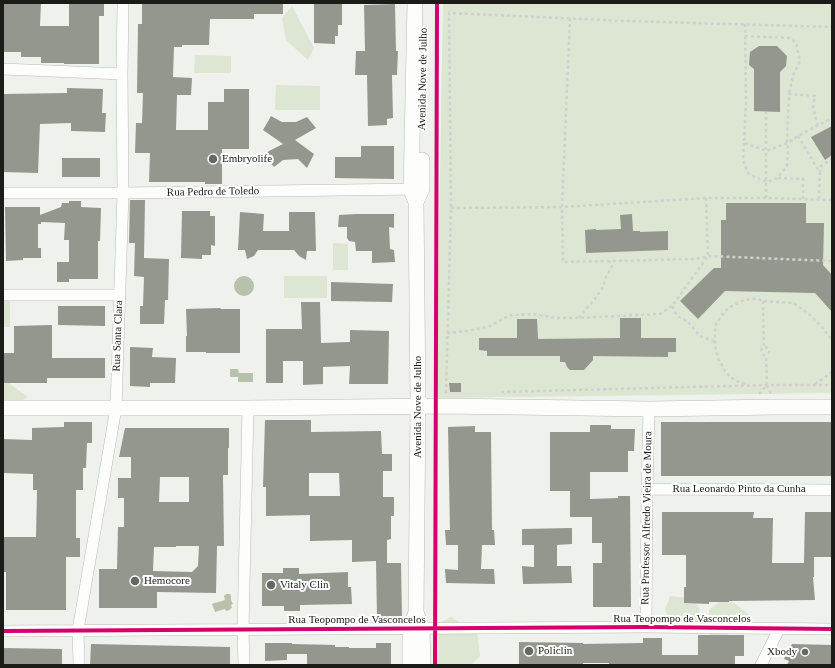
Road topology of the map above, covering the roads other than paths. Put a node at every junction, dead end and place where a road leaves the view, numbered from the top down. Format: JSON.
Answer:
{"nodes":[{"id":1,"x":123,"y":3,"type":"edge"},
{"id":2,"x":415,"y":3,"type":"edge"},
{"id":3,"x":424,"y":3,"type":"edge"},
{"id":4,"x":3,"y":69,"type":"edge"},
{"id":5,"x":122,"y":74,"type":"junction"},
{"id":6,"x":3,"y":193,"type":"edge"},
{"id":7,"x":123,"y":193,"type":"junction"},
{"id":8,"x":417,"y":194,"type":"junction"},
{"id":9,"x":3,"y":295,"type":"edge"},
{"id":10,"x":120,"y":295,"type":"junction"},
{"id":11,"x":418,"y":406,"type":"junction"},
{"id":12,"x":832,"y":407,"type":"edge"},
{"id":13,"x":3,"y":408,"type":"edge"},
{"id":14,"x":116,"y":408,"type":"junction"},
{"id":15,"x":248,"y":408,"type":"junction"},
{"id":16,"x":649,"y":409,"type":"junction"},
{"id":17,"x":647,"y":489,"type":"junction"},
{"id":18,"x":832,"y":490,"type":"edge"},
{"id":19,"x":646,"y":628,"type":"junction"},
{"id":20,"x":416,"y":629,"type":"junction"},
{"id":21,"x":779,"y":629,"type":"junction"},
{"id":22,"x":832,"y":629,"type":"edge"},
{"id":23,"x":78,"y":630,"type":"junction"},
{"id":24,"x":243,"y":630,"type":"junction"},
{"id":25,"x":3,"y":631,"type":"edge"},
{"id":26,"x":79,"y":665,"type":"edge"},
{"id":27,"x":244,"y":665,"type":"edge"},
{"id":28,"x":410,"y":665,"type":"edge"},
{"id":29,"x":423,"y":665,"type":"edge"},
{"id":30,"x":761,"y":665,"type":"edge"}],
"edges":[{"from":1,"to":5,"type":"street","name":"Rua Santa Clara"},
{"from":2,"to":8,"type":"main road","name":"Avenida Nove de Julho"},
{"from":3,"to":8,"type":"main road","name":"Avenida Nove de Julho"},
{"from":4,"to":5,"type":"street"},
{"from":5,"to":7,"type":"street","name":"Rua Santa Clara"},
{"from":6,"to":7,"type":"street","name":"Rua Pedro de Toledo"},
{"from":7,"to":8,"type":"street","name":"Rua Pedro de Toledo"},
{"from":7,"to":10,"type":"street","name":"Rua Santa Clara"},
{"from":8,"to":11,"type":"main road","name":"Avenida Nove de Julho"},
{"from":9,"to":10,"type":"street"},
{"from":10,"to":14,"type":"street","name":"Rua Santa Clara"},
{"from":11,"to":15,"type":"main road"},
{"from":11,"to":16,"type":"main road"},
{"from":11,"to":20,"type":"main road","name":"Avenida Nove de Julho"},
{"from":12,"to":16,"type":"main road"},
{"from":13,"to":14,"type":"main road"},
{"from":14,"to":15,"type":"main road"},
{"from":14,"to":23,"type":"street","name":"Rua Santa Clara"},
{"from":15,"to":24,"type":"street"},
{"from":16,"to":17,"type":"street","name":"Rua Professor Alfredo Vieira de Moura"},
{"from":17,"to":18,"type":"street","name":"Rua Leonardo Pinto da Cunha"},
{"from":17,"to":19,"type":"street","name":"Rua Professor Alfredo Vieira de Moura"},
{"from":19,"to":20,"type":"street","name":"Rua Teopompo de Vasconcelos"},
{"from":19,"to":21,"type":"street","name":"Rua Teopompo de Vasconcelos"},
{"from":20,"to":24,"type":"street","name":"Rua Teopompo de Vasconcelos"},
{"from":20,"to":28,"type":"main road","name":"Avenida Nove de Julho"},
{"from":20,"to":29,"type":"main road","name":"Avenida Nove de Julho"},
{"from":21,"to":22,"type":"street","name":"Rua Teopompo de Vasconcelos"},
{"from":21,"to":30,"type":"street"},
{"from":23,"to":24,"type":"street","name":"Rua Teopompo de Vasconcelos"},
{"from":23,"to":25,"type":"street","name":"Rua Teopompo de Vasconcelos"},
{"from":23,"to":26,"type":"street","name":"Rua Santa Clara"},
{"from":24,"to":27,"type":"street"}]}
